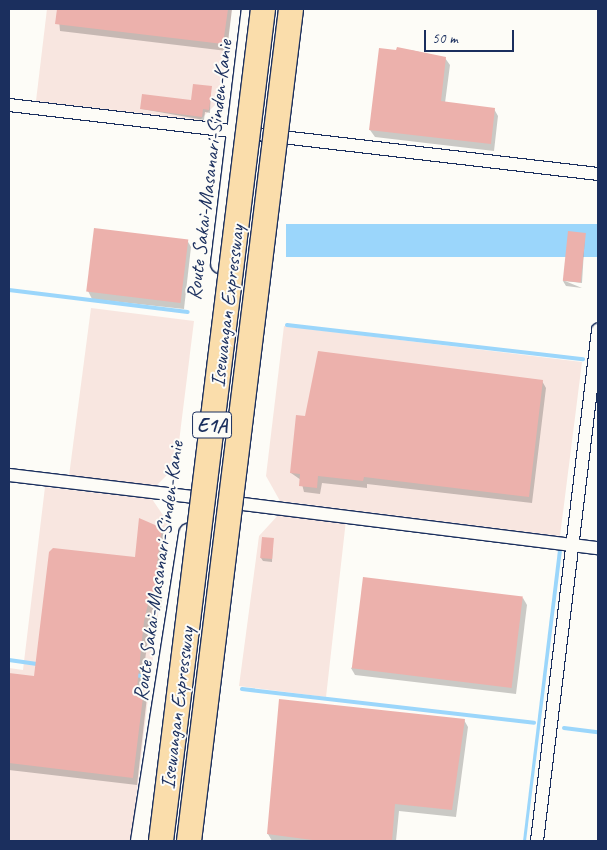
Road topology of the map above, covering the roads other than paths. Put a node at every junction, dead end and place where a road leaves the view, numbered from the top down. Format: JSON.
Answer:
{"nodes":[{"id":1,"x":251,"y":9,"type":"edge"},
{"id":2,"x":263,"y":9,"type":"edge"},
{"id":3,"x":291,"y":9,"type":"edge"},
{"id":4,"x":300,"y":9,"type":"edge"},
{"id":5,"x":9,"y":105,"type":"edge"},
{"id":6,"x":235,"y":133,"type":"junction"},
{"id":7,"x":286,"y":139,"type":"junction"},
{"id":8,"x":598,"y":174,"type":"edge"},
{"id":9,"x":598,"y":330,"type":"edge"},
{"id":10,"x":9,"y":475,"type":"edge"},
{"id":11,"x":193,"y":497,"type":"junction"},
{"id":12,"x":235,"y":503,"type":"junction"},
{"id":13,"x":574,"y":545,"type":"junction"},
{"id":14,"x":598,"y":548,"type":"edge"},
{"id":15,"x":140,"y":841,"type":"edge"},
{"id":16,"x":161,"y":841,"type":"edge"},
{"id":17,"x":190,"y":841,"type":"edge"},
{"id":18,"x":195,"y":841,"type":"edge"},
{"id":19,"x":537,"y":841,"type":"edge"}],
"edges":[{"from":1,"to":6,"type":"main road","name":"Route Sakai-Masanari-Sinden-Kanie"},
{"from":2,"to":16,"type":"highway","name":"Isewangan Expressway","number":"E1A","bridge":true},
{"from":3,"to":17,"type":"highway","name":"Isewangan Expressway","number":"E1A","bridge":true},
{"from":4,"to":7,"type":"main road"},
{"from":5,"to":6,"type":"street"},
{"from":6,"to":7,"type":"street"},
{"from":6,"to":11,"type":"main road","name":"Route Sakai-Masanari-Sinden-Kanie"},
{"from":7,"to":8,"type":"street"},
{"from":7,"to":12,"type":"main road"},
{"from":9,"to":13,"type":"street"},
{"from":10,"to":11,"type":"street"},
{"from":11,"to":15,"type":"main road","name":"Route Sakai-Masanari-Sinden-Kanie"},
{"from":12,"to":13,"type":"street"},
{"from":12,"to":18,"type":"main road"},
{"from":13,"to":14,"type":"street"},
{"from":13,"to":19,"type":"street"}]}
